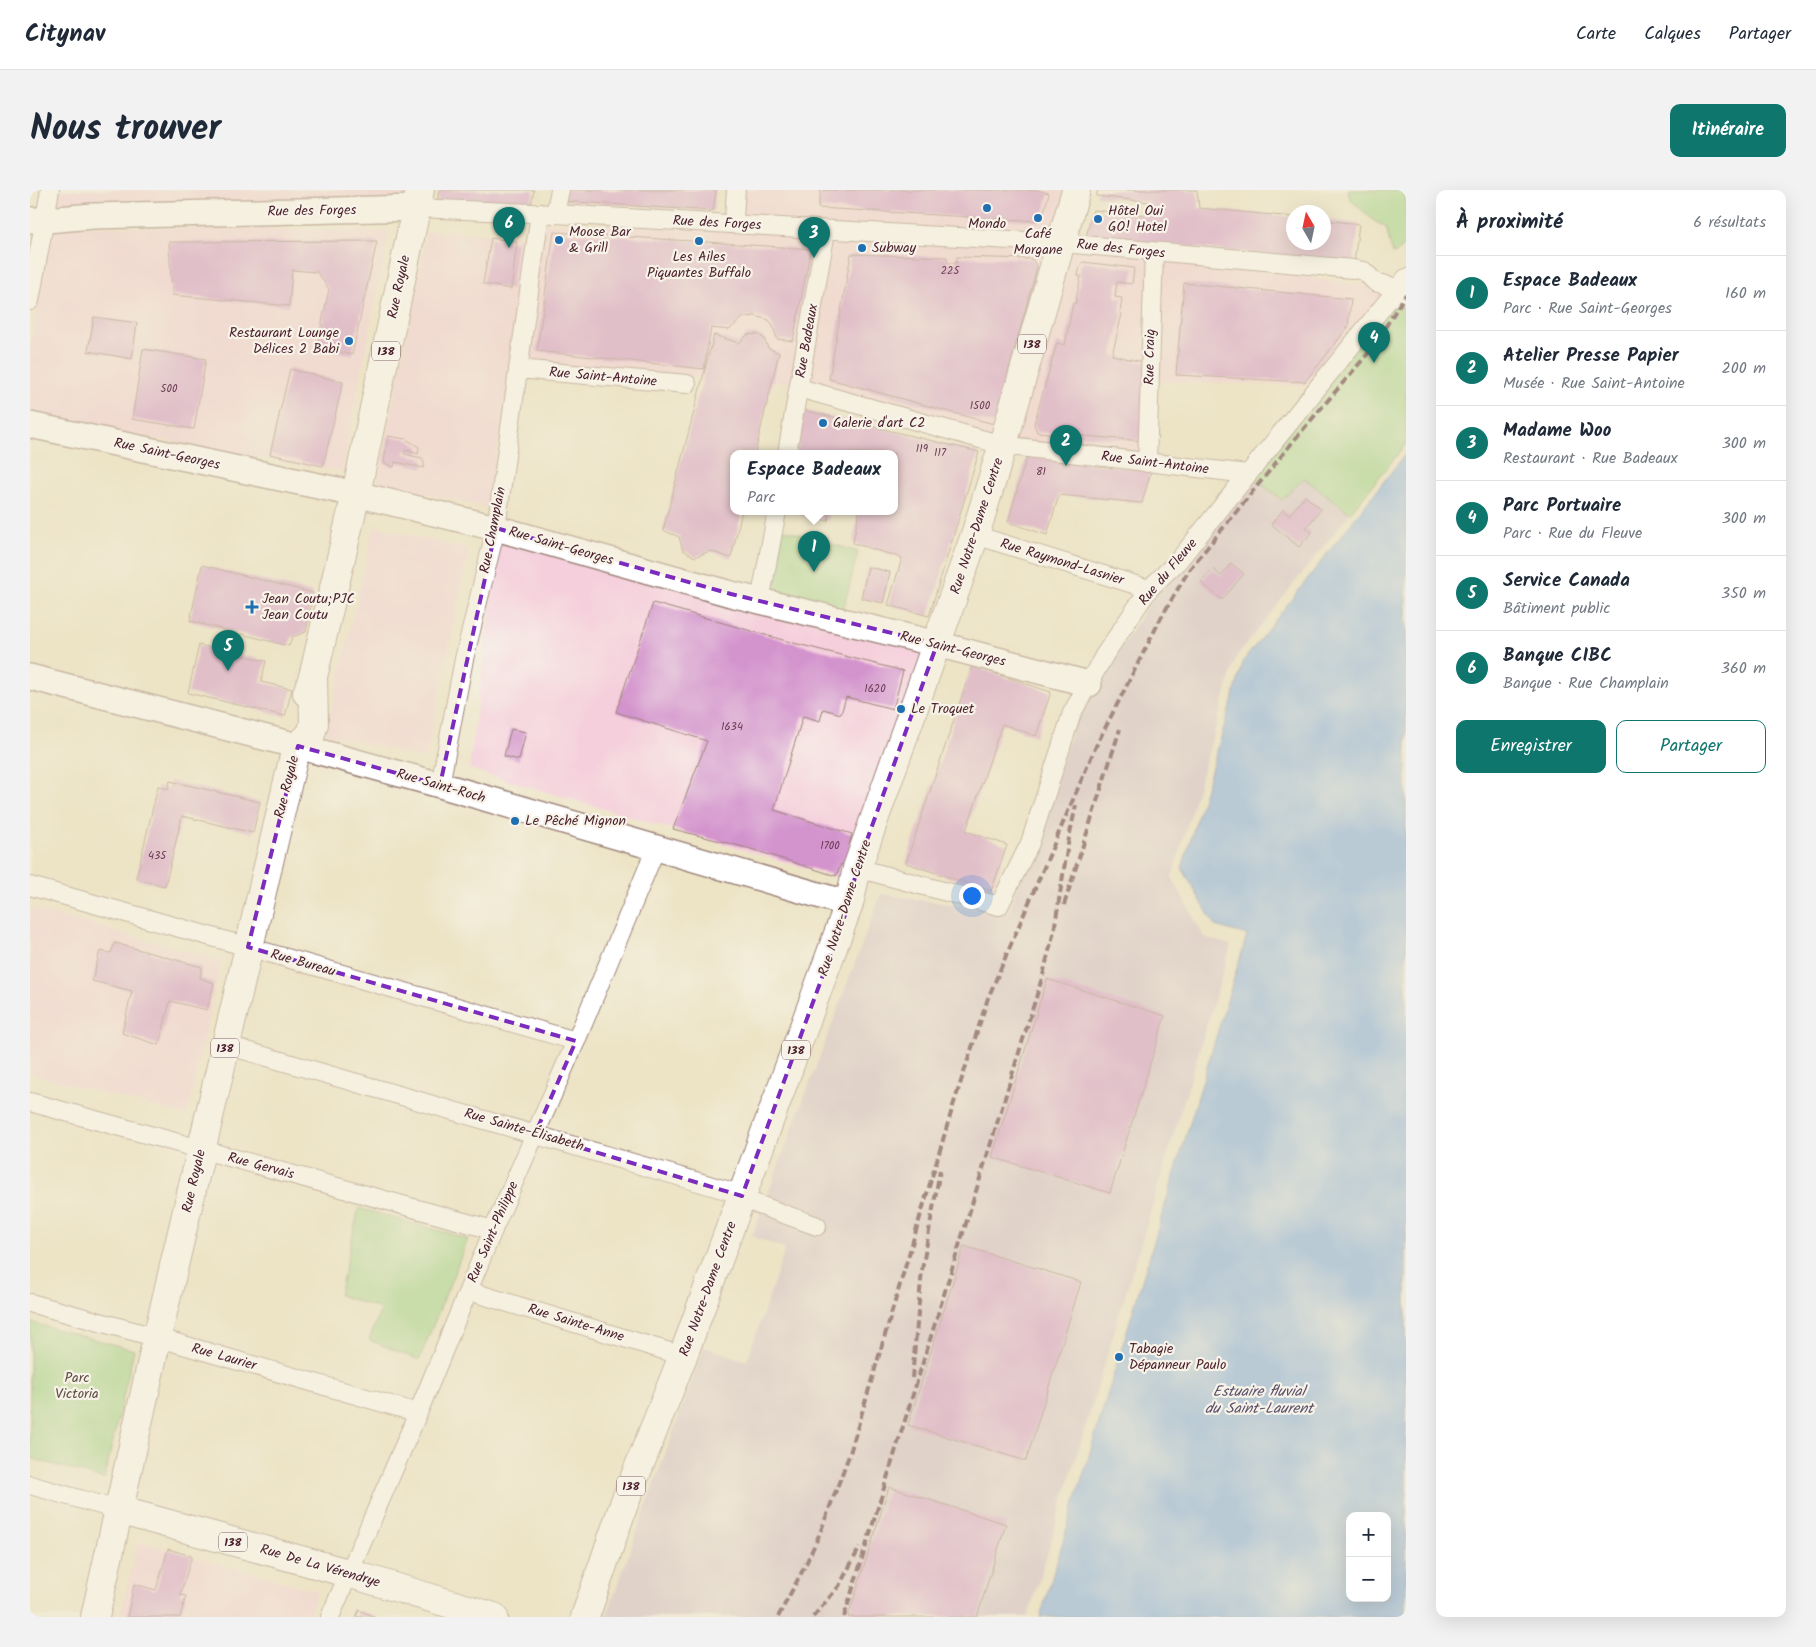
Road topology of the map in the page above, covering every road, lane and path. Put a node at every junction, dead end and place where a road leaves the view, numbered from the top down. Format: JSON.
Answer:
{"nodes":[{"id":1,"x":50,"y":190,"type":"edge"},
{"id":2,"x":560,"y":190,"type":"edge"},
{"id":3,"x":736,"y":190,"type":"edge"},
{"id":4,"x":1076,"y":190,"type":"edge"},
{"id":5,"x":418,"y":199,"type":"edge"},
{"id":6,"x":548,"y":213,"type":"junction"},
{"id":7,"x":38,"y":220,"type":"edge"},
{"id":8,"x":731,"y":224,"type":"junction"},
{"id":9,"x":827,"y":230,"type":"junction"},
{"id":10,"x":1062,"y":243,"type":"junction"},
{"id":11,"x":1154,"y":252,"type":"junction"},
{"id":12,"x":1403,"y":287,"type":"edge"},
{"id":13,"x":30,"y":301,"type":"edge"},
{"id":14,"x":518,"y":369,"type":"junction"},
{"id":15,"x":687,"y":384,"type":"dead end"},
{"id":16,"x":799,"y":388,"type":"junction"},
{"id":17,"x":30,"y":425,"type":"edge"},
{"id":18,"x":1002,"y":444,"type":"junction"},
{"id":19,"x":788,"y":450,"type":"edge"},
{"id":20,"x":1147,"y":463,"type":"junction"},
{"id":21,"x":1248,"y":474,"type":"junction"},
{"id":22,"x":356,"y":494,"type":"junction"},
{"id":23,"x":776,"y":515,"type":"edge"},
{"id":24,"x":496,"y":528,"type":"junction"},
{"id":25,"x":975,"y":536,"type":"junction"},
{"id":26,"x":1149,"y":589,"type":"junction"},
{"id":27,"x":760,"y":601,"type":"junction"},
{"id":28,"x":937,"y":644,"type":"junction"},
{"id":29,"x":30,"y":677,"type":"edge"},
{"id":30,"x":1089,"y":684,"type":"junction"},
{"id":31,"x":298,"y":746,"type":"junction"},
{"id":32,"x":440,"y":785,"type":"junction"},
{"id":33,"x":656,"y":848,"type":"junction"},
{"id":34,"x":857,"y":868,"type":"junction"},
{"id":35,"x":30,"y":886,"type":"edge"},
{"id":36,"x":849,"y":904,"type":"junction"},
{"id":37,"x":248,"y":947,"type":"junction"},
{"id":38,"x":576,"y":1041,"type":"junction"},
{"id":39,"x":226,"y":1045,"type":"junction"},
{"id":40,"x":30,"y":1102,"type":"edge"},
{"id":41,"x":536,"y":1134,"type":"junction"},
{"id":42,"x":202,"y":1150,"type":"junction"},
{"id":43,"x":742,"y":1196,"type":"junction"},
{"id":44,"x":817,"y":1226,"type":"dead end"},
{"id":45,"x":493,"y":1230,"type":"junction"},
{"id":46,"x":469,"y":1290,"type":"junction"},
{"id":47,"x":30,"y":1303,"type":"edge"},
{"id":48,"x":157,"y":1338,"type":"junction"},
{"id":49,"x":683,"y":1356,"type":"junction"},
{"id":50,"x":418,"y":1413,"type":"junction"},
{"id":51,"x":30,"y":1485,"type":"edge"},
{"id":52,"x":118,"y":1510,"type":"junction"},
{"id":53,"x":348,"y":1573,"type":"junction"},
{"id":54,"x":95,"y":1617,"type":"edge"},
{"id":55,"x":330,"y":1617,"type":"edge"},
{"id":56,"x":494,"y":1617,"type":"edge"},
{"id":57,"x":585,"y":1617,"type":"edge"}],
"edges":[{"from":1,"to":7,"type":"street"},
{"from":2,"to":6,"type":"street","name":"Rue Champlain"},
{"from":3,"to":8,"type":"street"},
{"from":4,"to":10,"type":"main road","name":"Rue Notre-Dame Centre","number":"138"},
{"from":5,"to":6,"type":"street","name":"Rue des Forges"},
{"from":5,"to":7,"type":"street","name":"Rue des Forges"},
{"from":5,"to":22,"type":"main road","name":"Rue Royale","number":"138"},
{"from":6,"to":8,"type":"street","name":"Rue des Forges"},
{"from":6,"to":14,"type":"street","name":"Rue Champlain"},
{"from":7,"to":13,"type":"street"},
{"from":8,"to":9,"type":"street","name":"Rue des Forges"},
{"from":9,"to":10,"type":"street","name":"Rue des Forges"},
{"from":9,"to":16,"type":"street","name":"Rue Badeaux"},
{"from":10,"to":11,"type":"street","name":"Rue des Forges"},
{"from":10,"to":18,"type":"main road","name":"Rue Notre-Dame Centre","number":"138"},
{"from":11,"to":12,"type":"street","name":"Rue des Forges"},
{"from":11,"to":20,"type":"street","name":"Rue Craig"},
{"from":12,"to":21,"type":"street","name":"Rue du Fleuve"},
{"from":14,"to":15,"type":"street","name":"Rue Saint-Antoine"},
{"from":14,"to":24,"type":"street","name":"Rue Champlain"},
{"from":16,"to":18,"type":"street","name":"Rue Saint-Antoine"},
{"from":16,"to":19,"type":"street","name":"Rue Badeaux"},
{"from":17,"to":22,"type":"street","name":"Rue Saint-Georges"},
{"from":18,"to":20,"type":"street","name":"Rue Saint-Antoine"},
{"from":18,"to":25,"type":"main road","name":"Rue Notre-Dame Centre","number":"138"},
{"from":20,"to":21,"type":"street","name":"Rue Saint-Antoine"},
{"from":21,"to":26,"type":"street","name":"Rue du Fleuve"},
{"from":22,"to":24,"type":"street","name":"Rue Saint-Georges"},
{"from":22,"to":31,"type":"main road","name":"Rue Royale","number":"138"},
{"from":23,"to":27,"type":"street"},
{"from":24,"to":27,"type":"street","name":"Rue Saint-Georges"},
{"from":24,"to":32,"type":"street","name":"Rue Champlain"},
{"from":25,"to":26,"type":"street","name":"Rue Raymond-Lasnier"},
{"from":25,"to":28,"type":"main road","name":"Rue Notre-Dame Centre","number":"138"},
{"from":26,"to":30,"type":"street","name":"Rue du Fleuve"},
{"from":27,"to":28,"type":"street","name":"Rue Saint-Georges"},
{"from":28,"to":30,"type":"street","name":"Rue Saint-Georges"},
{"from":28,"to":34,"type":"main road","name":"Rue Notre-Dame Centre","number":"138"},
{"from":29,"to":31,"type":"street","name":"Rue Saint-Roch"},
{"from":30,"to":34,"type":"street","name":"Rue du Fleuve"},
{"from":31,"to":32,"type":"street","name":"Rue Saint-Roch"},
{"from":31,"to":37,"type":"main road","name":"Rue Royale","number":"138"},
{"from":32,"to":33,"type":"street","name":"Rue Saint-Roch"},
{"from":33,"to":36,"type":"street","name":"Rue Saint-Roch"},
{"from":33,"to":38,"type":"street","name":"Rue Saint-Philippe"},
{"from":34,"to":36,"type":"main road","name":"Rue Notre-Dame Centre","number":"138"},
{"from":35,"to":37,"type":"street","name":"Rue Bureau"},
{"from":36,"to":43,"type":"main road","name":"Rue Notre-Dame Centre","number":"138"},
{"from":37,"to":38,"type":"street","name":"Rue Bureau"},
{"from":37,"to":39,"type":"main road","name":"Rue Royale","number":"138"},
{"from":38,"to":41,"type":"street","name":"Rue Saint-Philippe"},
{"from":39,"to":41,"type":"street","name":"Rue Sainte-Élisabeth"},
{"from":39,"to":42,"type":"main road","name":"Rue Royale","number":"138"},
{"from":40,"to":42,"type":"street","name":"Rue Gervais"},
{"from":41,"to":43,"type":"street","name":"Rue Sainte-Élisabeth"},
{"from":41,"to":45,"type":"street","name":"Rue Saint-Philippe"},
{"from":42,"to":45,"type":"street","name":"Rue Gervais"},
{"from":42,"to":48,"type":"main road","name":"Rue Royale","number":"138"},
{"from":43,"to":44,"type":"street","name":"Rue Sainte-Élisabeth"},
{"from":43,"to":49,"type":"main road","name":"Rue Notre-Dame Centre"},
{"from":45,"to":46,"type":"street","name":"Rue Saint-Philippe"},
{"from":46,"to":49,"type":"street","name":"Rue Sainte-Anne"},
{"from":46,"to":50,"type":"street","name":"Rue Saint-Philippe"},
{"from":47,"to":48,"type":"street","name":"Rue Laurier"},
{"from":48,"to":50,"type":"street","name":"Rue Laurier"},
{"from":48,"to":52,"type":"main road","name":"Rue Royale","number":"138"},
{"from":49,"to":57,"type":"main road","name":"Rue Notre-Dame Centre","number":"138"},
{"from":50,"to":53,"type":"street","name":"Rue Saint-Philippe"},
{"from":51,"to":52,"type":"street","name":"Rue De La Vérendrye"},
{"from":52,"to":53,"type":"main road","name":"Rue De La Vérendrye","number":"138"},
{"from":52,"to":54,"type":"main road","name":"Rue Royale","number":"138"},
{"from":53,"to":55,"type":"street","name":"Rue Saint-Philippe"},
{"from":53,"to":56,"type":"main road","name":"Rue De La Vérendrye","number":"138"}]}
